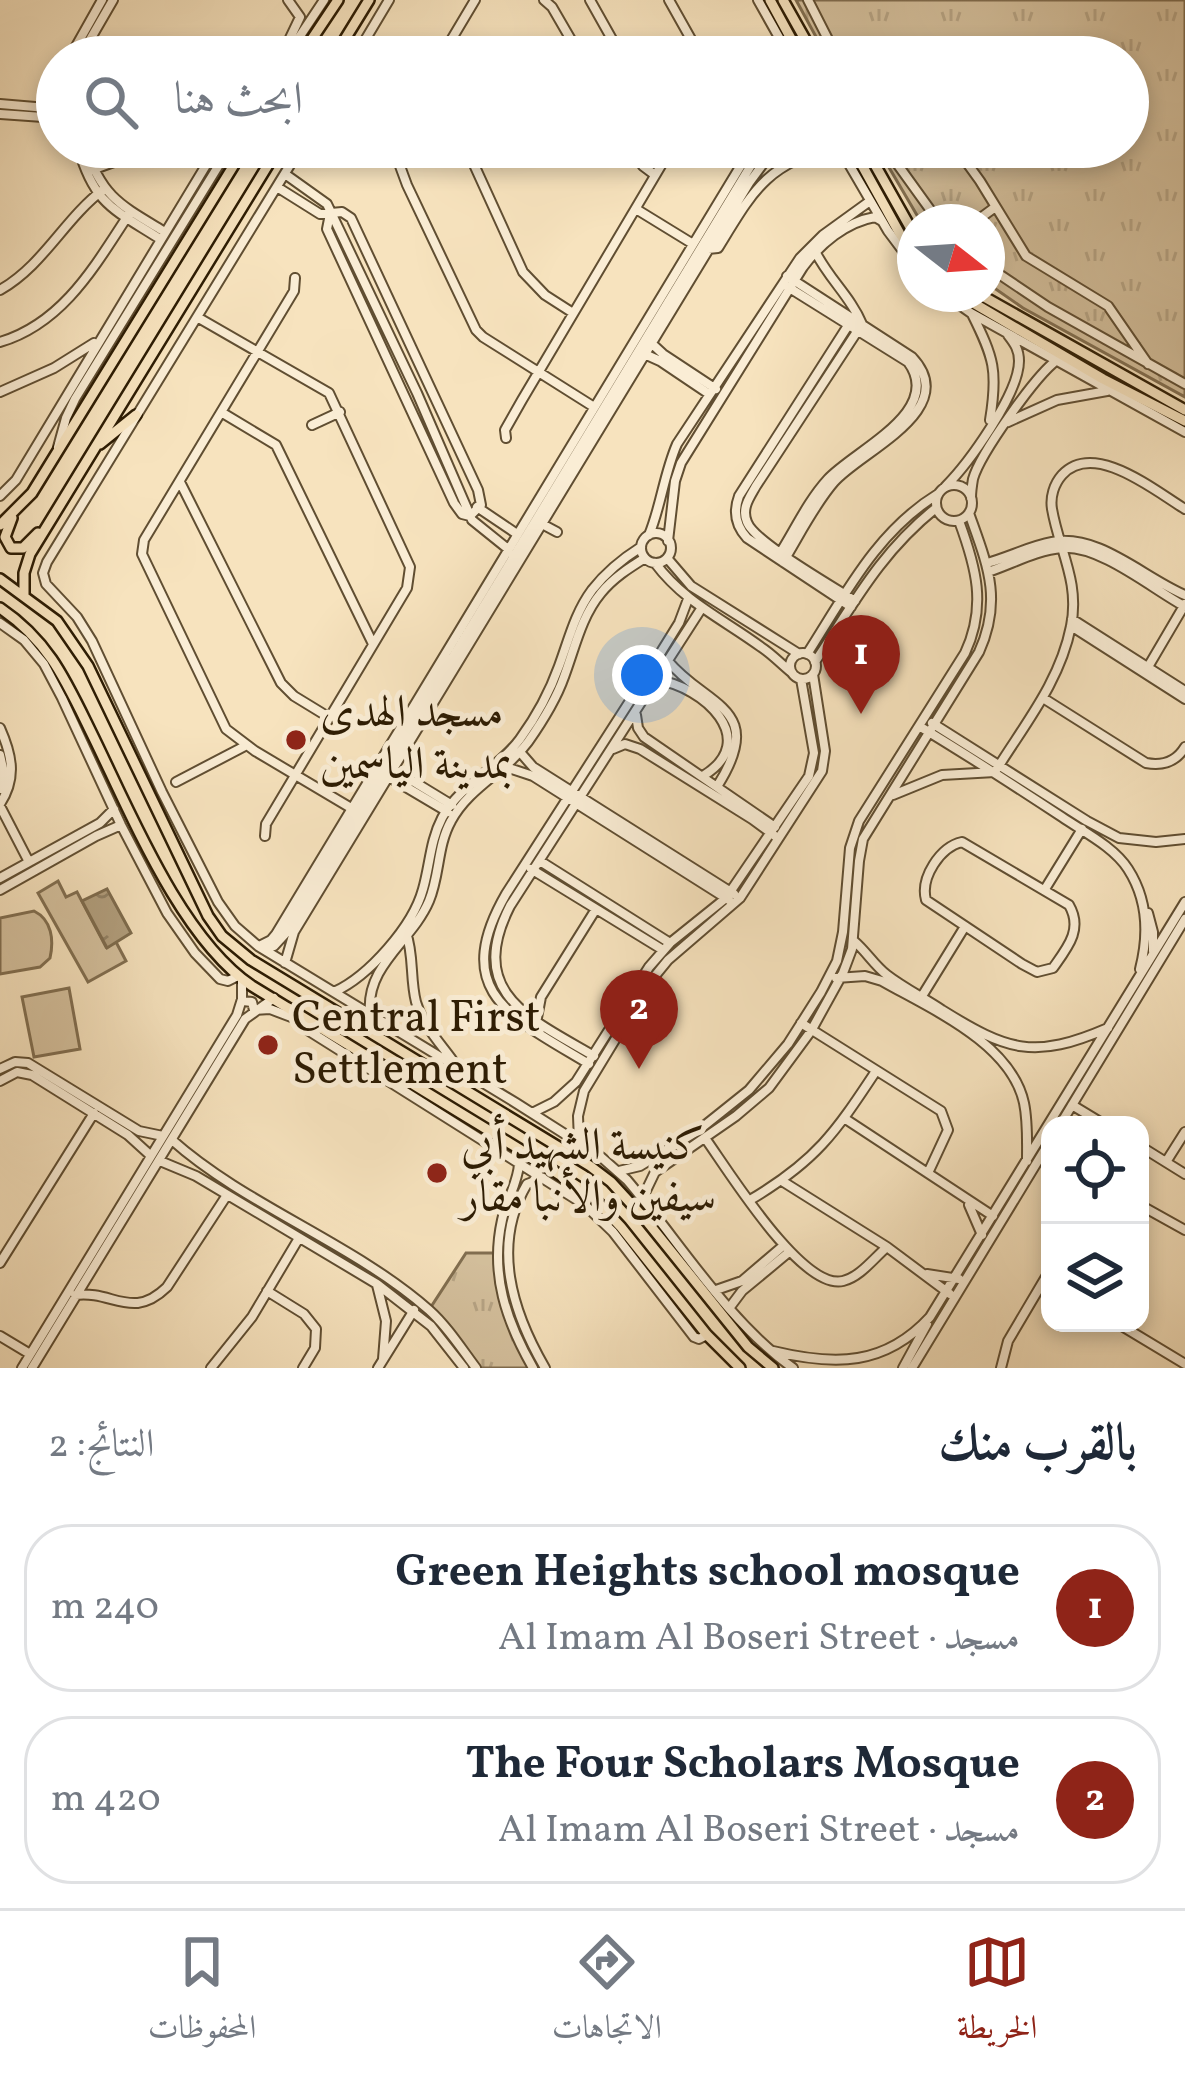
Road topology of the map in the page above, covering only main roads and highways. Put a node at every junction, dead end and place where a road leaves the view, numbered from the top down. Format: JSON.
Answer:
{"nodes":[{"id":1,"x":338,"y":0,"type":"edge"},
{"id":2,"x":770,"y":0,"type":"edge"},
{"id":3,"x":783,"y":0,"type":"edge"},
{"id":4,"x":368,"y":1,"type":"edge"},
{"id":5,"x":386,"y":5,"type":"edge"},
{"id":6,"x":308,"y":36,"type":"edge"},
{"id":7,"x":347,"y":36,"type":"edge"},
{"id":8,"x":786,"y":36,"type":"edge"},
{"id":9,"x":803,"y":36,"type":"edge"},
{"id":10,"x":232,"y":168,"type":"edge"},
{"id":11,"x":266,"y":168,"type":"edge"},
{"id":12,"x":862,"y":168,"type":"edge"},
{"id":13,"x":877,"y":168,"type":"edge"},
{"id":14,"x":897,"y":204,"type":"edge"},
{"id":15,"x":897,"y":232,"type":"edge"},
{"id":16,"x":1005,"y":309,"type":"edge"},
{"id":17,"x":983,"y":312,"type":"edge"},
{"id":18,"x":1185,"y":410,"type":"edge"},
{"id":19,"x":136,"y":415,"type":"road end"},
{"id":20,"x":1185,"y":422,"type":"edge"},
{"id":21,"x":96,"y":447,"type":"junction"},
{"id":22,"x":14,"y":513,"type":"junction"},
{"id":23,"x":51,"y":519,"type":"junction"},
{"id":24,"x":0,"y":525,"type":"edge"},
{"id":25,"x":0,"y":579,"type":"edge"},
{"id":26,"x":25,"y":596,"type":"junction"},
{"id":27,"x":0,"y":608,"type":"edge"},
{"id":28,"x":100,"y":658,"type":"road end"},
{"id":29,"x":88,"y":666,"type":"junction"},
{"id":30,"x":153,"y":801,"type":"junction"},
{"id":31,"x":131,"y":815,"type":"junction"},
{"id":32,"x":166,"y":827,"type":"junction"},
{"id":33,"x":145,"y":843,"type":"junction"},
{"id":34,"x":257,"y":946,"type":"road end"},
{"id":35,"x":250,"y":960,"type":"junction"},
{"id":36,"x":516,"y":1102,"type":"road end"},
{"id":37,"x":508,"y":1116,"type":"junction"},
{"id":38,"x":688,"y":1276,"type":"junction"},
{"id":39,"x":671,"y":1290,"type":"junction"},
{"id":40,"x":711,"y":1294,"type":"junction"},
{"id":41,"x":690,"y":1312,"type":"junction"},
{"id":42,"x":740,"y":1368,"type":"edge"},
{"id":43,"x":772,"y":1368,"type":"edge"}],
"edges":[{"from":1,"to":6,"type":"main road"},
{"from":2,"to":8,"type":"main road"},
{"from":3,"to":9,"type":"main road"},
{"from":4,"to":5,"type":"main road"},
{"from":4,"to":7,"type":"main road"},
{"from":10,"to":22,"type":"main road"},
{"from":11,"to":21,"type":"main road"},
{"from":12,"to":15,"type":"main road"},
{"from":13,"to":14,"type":"main road"},
{"from":16,"to":18,"type":"main road"},
{"from":17,"to":20,"type":"main road"},
{"from":19,"to":21,"type":"main road"},
{"from":21,"to":23,"type":"main road"},
{"from":22,"to":23,"type":"main road"},
{"from":22,"to":24,"type":"main road"},
{"from":23,"to":26,"type":"main road"},
{"from":25,"to":26,"type":"main road"},
{"from":26,"to":29,"type":"main road"},
{"from":27,"to":31,"type":"main road"},
{"from":28,"to":29,"type":"main road"},
{"from":29,"to":30,"type":"main road"},
{"from":30,"to":31,"type":"main road"},
{"from":30,"to":32,"type":"main road"},
{"from":31,"to":33,"type":"main road"},
{"from":32,"to":33,"type":"main road"},
{"from":32,"to":35,"type":"main road"},
{"from":33,"to":39,"type":"main road"},
{"from":34,"to":35,"type":"main road"},
{"from":35,"to":37,"type":"main road"},
{"from":36,"to":37,"type":"main road"},
{"from":37,"to":38,"type":"main road"},
{"from":38,"to":39,"type":"main road"},
{"from":38,"to":40,"type":"main road"},
{"from":39,"to":41,"type":"main road"},
{"from":40,"to":41,"type":"main road"},
{"from":40,"to":43,"type":"main road"},
{"from":41,"to":42,"type":"main road"}]}
